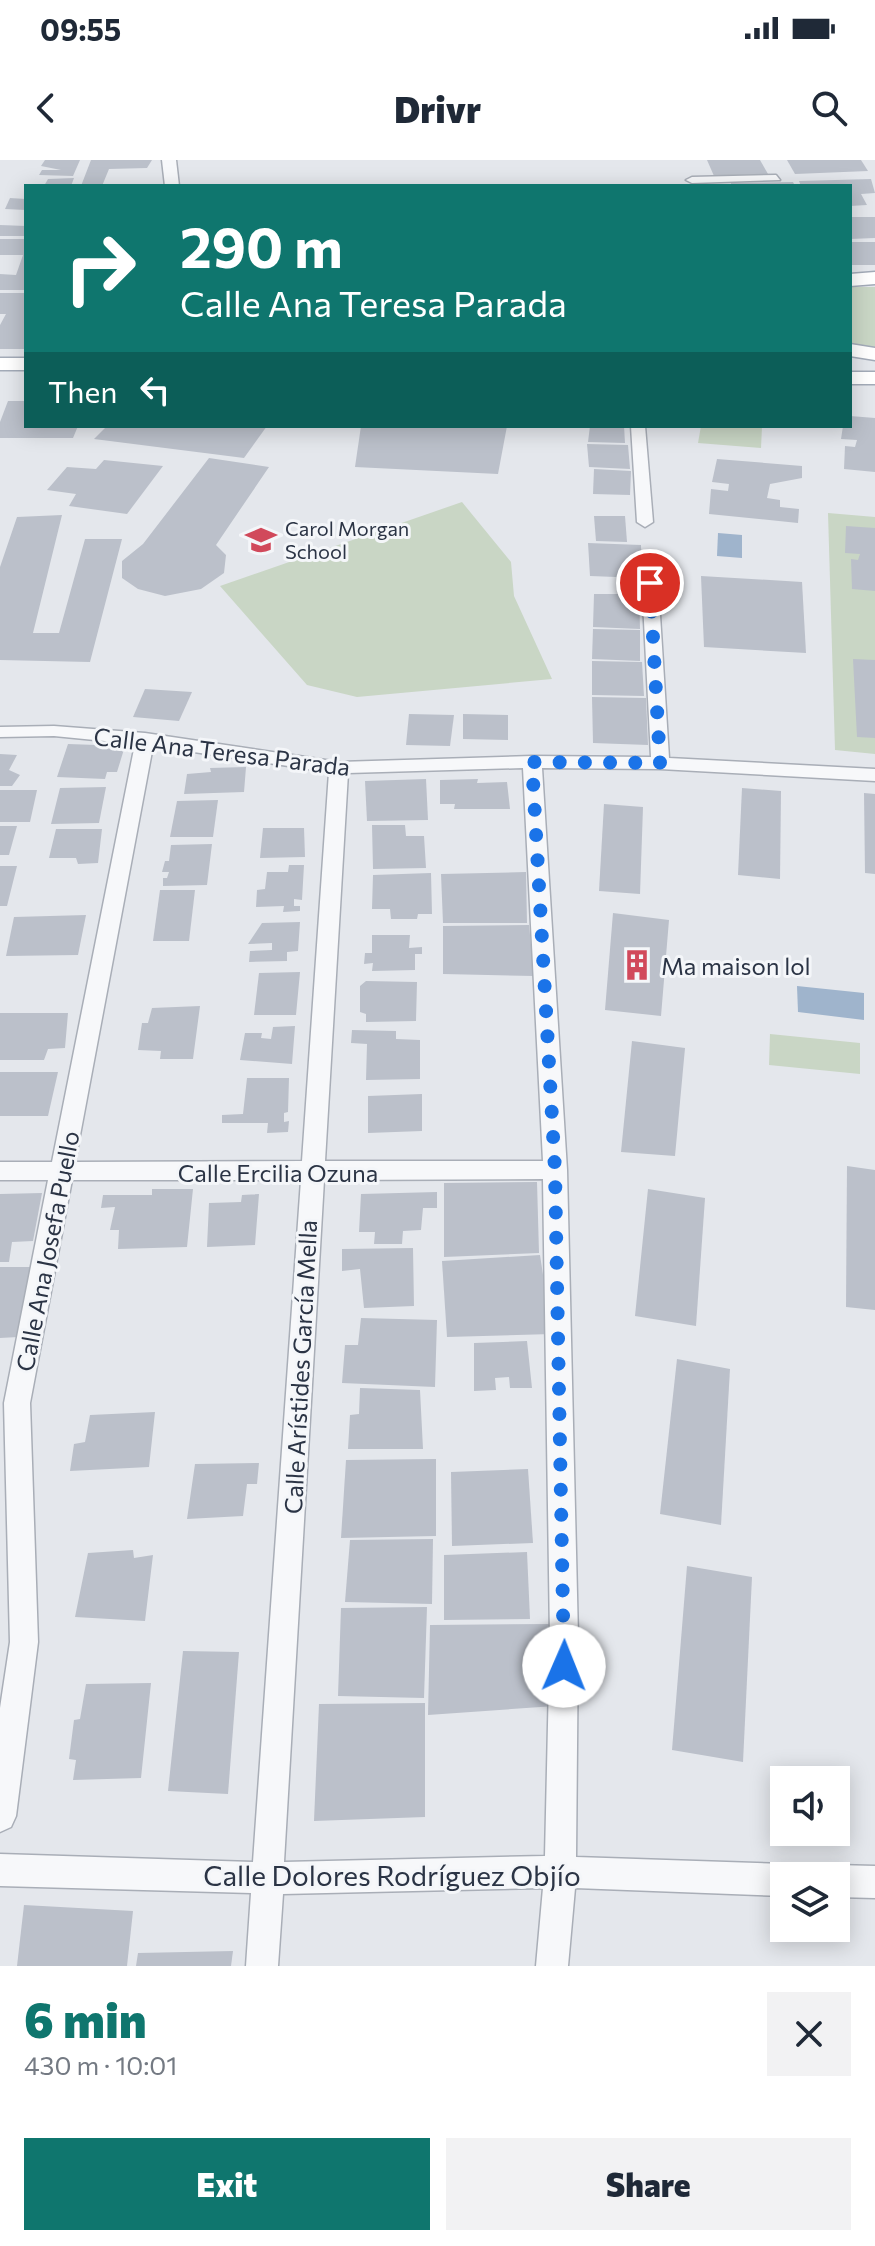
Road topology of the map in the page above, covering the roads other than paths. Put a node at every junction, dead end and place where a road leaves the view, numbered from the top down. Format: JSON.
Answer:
{"nodes":[{"id":1,"x":169,"y":160,"type":"edge"},
{"id":2,"x":776,"y":178,"type":"dead end"},
{"id":3,"x":691,"y":179,"type":"edge"},
{"id":4,"x":172,"y":184,"type":"edge"},
{"id":5,"x":875,"y":272,"type":"edge"},
{"id":6,"x":852,"y":273,"type":"edge"},
{"id":7,"x":875,"y":278,"type":"edge"},
{"id":8,"x":852,"y":280,"type":"edge"},
{"id":9,"x":852,"y":352,"type":"edge"},
{"id":10,"x":875,"y":354,"type":"edge"},
{"id":11,"x":0,"y":364,"type":"edge"},
{"id":12,"x":24,"y":364,"type":"edge"},
{"id":13,"x":875,"y":365,"type":"edge"},
{"id":14,"x":852,"y":366,"type":"edge"},
{"id":15,"x":852,"y":378,"type":"edge"},
{"id":16,"x":875,"y":378,"type":"edge"},
{"id":17,"x":0,"y":379,"type":"edge"},
{"id":18,"x":24,"y":379,"type":"edge"},
{"id":19,"x":638,"y":428,"type":"edge"},
{"id":20,"x":645,"y":522,"type":"dead end"},
{"id":21,"x":650,"y":583,"type":"dead end"},
{"id":22,"x":0,"y":732,"type":"edge"},
{"id":23,"x":145,"y":739,"type":"junction"},
{"id":24,"x":532,"y":762,"type":"junction"},
{"id":25,"x":660,"y":763,"type":"junction"},
{"id":26,"x":339,"y":768,"type":"junction"},
{"id":27,"x":875,"y":775,"type":"edge"},
{"id":28,"x":555,"y":1170,"type":"junction"},
{"id":29,"x":0,"y":1171,"type":"edge"},
{"id":30,"x":62,"y":1172,"type":"junction"},
{"id":31,"x":311,"y":1172,"type":"junction"},
{"id":32,"x":0,"y":1816,"type":"edge"},
{"id":33,"x":0,"y":1870,"type":"edge"},
{"id":34,"x":560,"y":1872,"type":"junction"},
{"id":35,"x":268,"y":1878,"type":"junction"},
{"id":36,"x":770,"y":1880,"type":"edge"},
{"id":37,"x":850,"y":1881,"type":"edge"},
{"id":38,"x":875,"y":1882,"type":"edge"},
{"id":39,"x":262,"y":1966,"type":"edge"},
{"id":40,"x":552,"y":1966,"type":"edge"}],
"edges":[{"from":1,"to":4,"type":"street"},
{"from":2,"to":3,"type":"street"},
{"from":5,"to":6,"type":"main road"},
{"from":7,"to":8,"type":"main road"},
{"from":9,"to":10,"type":"main road"},
{"from":11,"to":12,"type":"main road"},
{"from":13,"to":14,"type":"main road"},
{"from":15,"to":16,"type":"main road"},
{"from":17,"to":18,"type":"main road"},
{"from":19,"to":20,"type":"street"},
{"from":21,"to":25,"type":"street"},
{"from":22,"to":23,"type":"street","name":"Calle Ana Teresa Parada"},
{"from":23,"to":26,"type":"street","name":"Calle Ana Teresa Parada"},
{"from":23,"to":30,"type":"street","name":"Calle Ana Josefa Puello"},
{"from":24,"to":25,"type":"street","name":"Calle Ana Teresa Parada"},
{"from":24,"to":26,"type":"street","name":"Calle Ana Teresa Parada"},
{"from":24,"to":28,"type":"street"},
{"from":25,"to":27,"type":"street","name":"Calle Ana Teresa Parada"},
{"from":26,"to":31,"type":"street","name":"Calle Arístides García Mella"},
{"from":28,"to":31,"type":"street","name":"Calle Ercilia Ozuna"},
{"from":28,"to":34,"type":"street"},
{"from":29,"to":30,"type":"street","name":"Calle Ercilia Ozuna"},
{"from":30,"to":31,"type":"street","name":"Calle Ercilia Ozuna"},
{"from":30,"to":32,"type":"street","name":"Calle Ana Josefa Puello"},
{"from":31,"to":35,"type":"street","name":"Calle Arístides García Mella"},
{"from":33,"to":35,"type":"street","name":"Calle Dolores Rodríguez Objío"},
{"from":34,"to":35,"type":"street","name":"Calle Dolores Rodríguez Objío"},
{"from":34,"to":36,"type":"street","name":"Calle Dolores Rodríguez Objío"},
{"from":34,"to":40,"type":"street"},
{"from":35,"to":39,"type":"street","name":"Calle Arístides García Mella"},
{"from":37,"to":38,"type":"street"}]}
